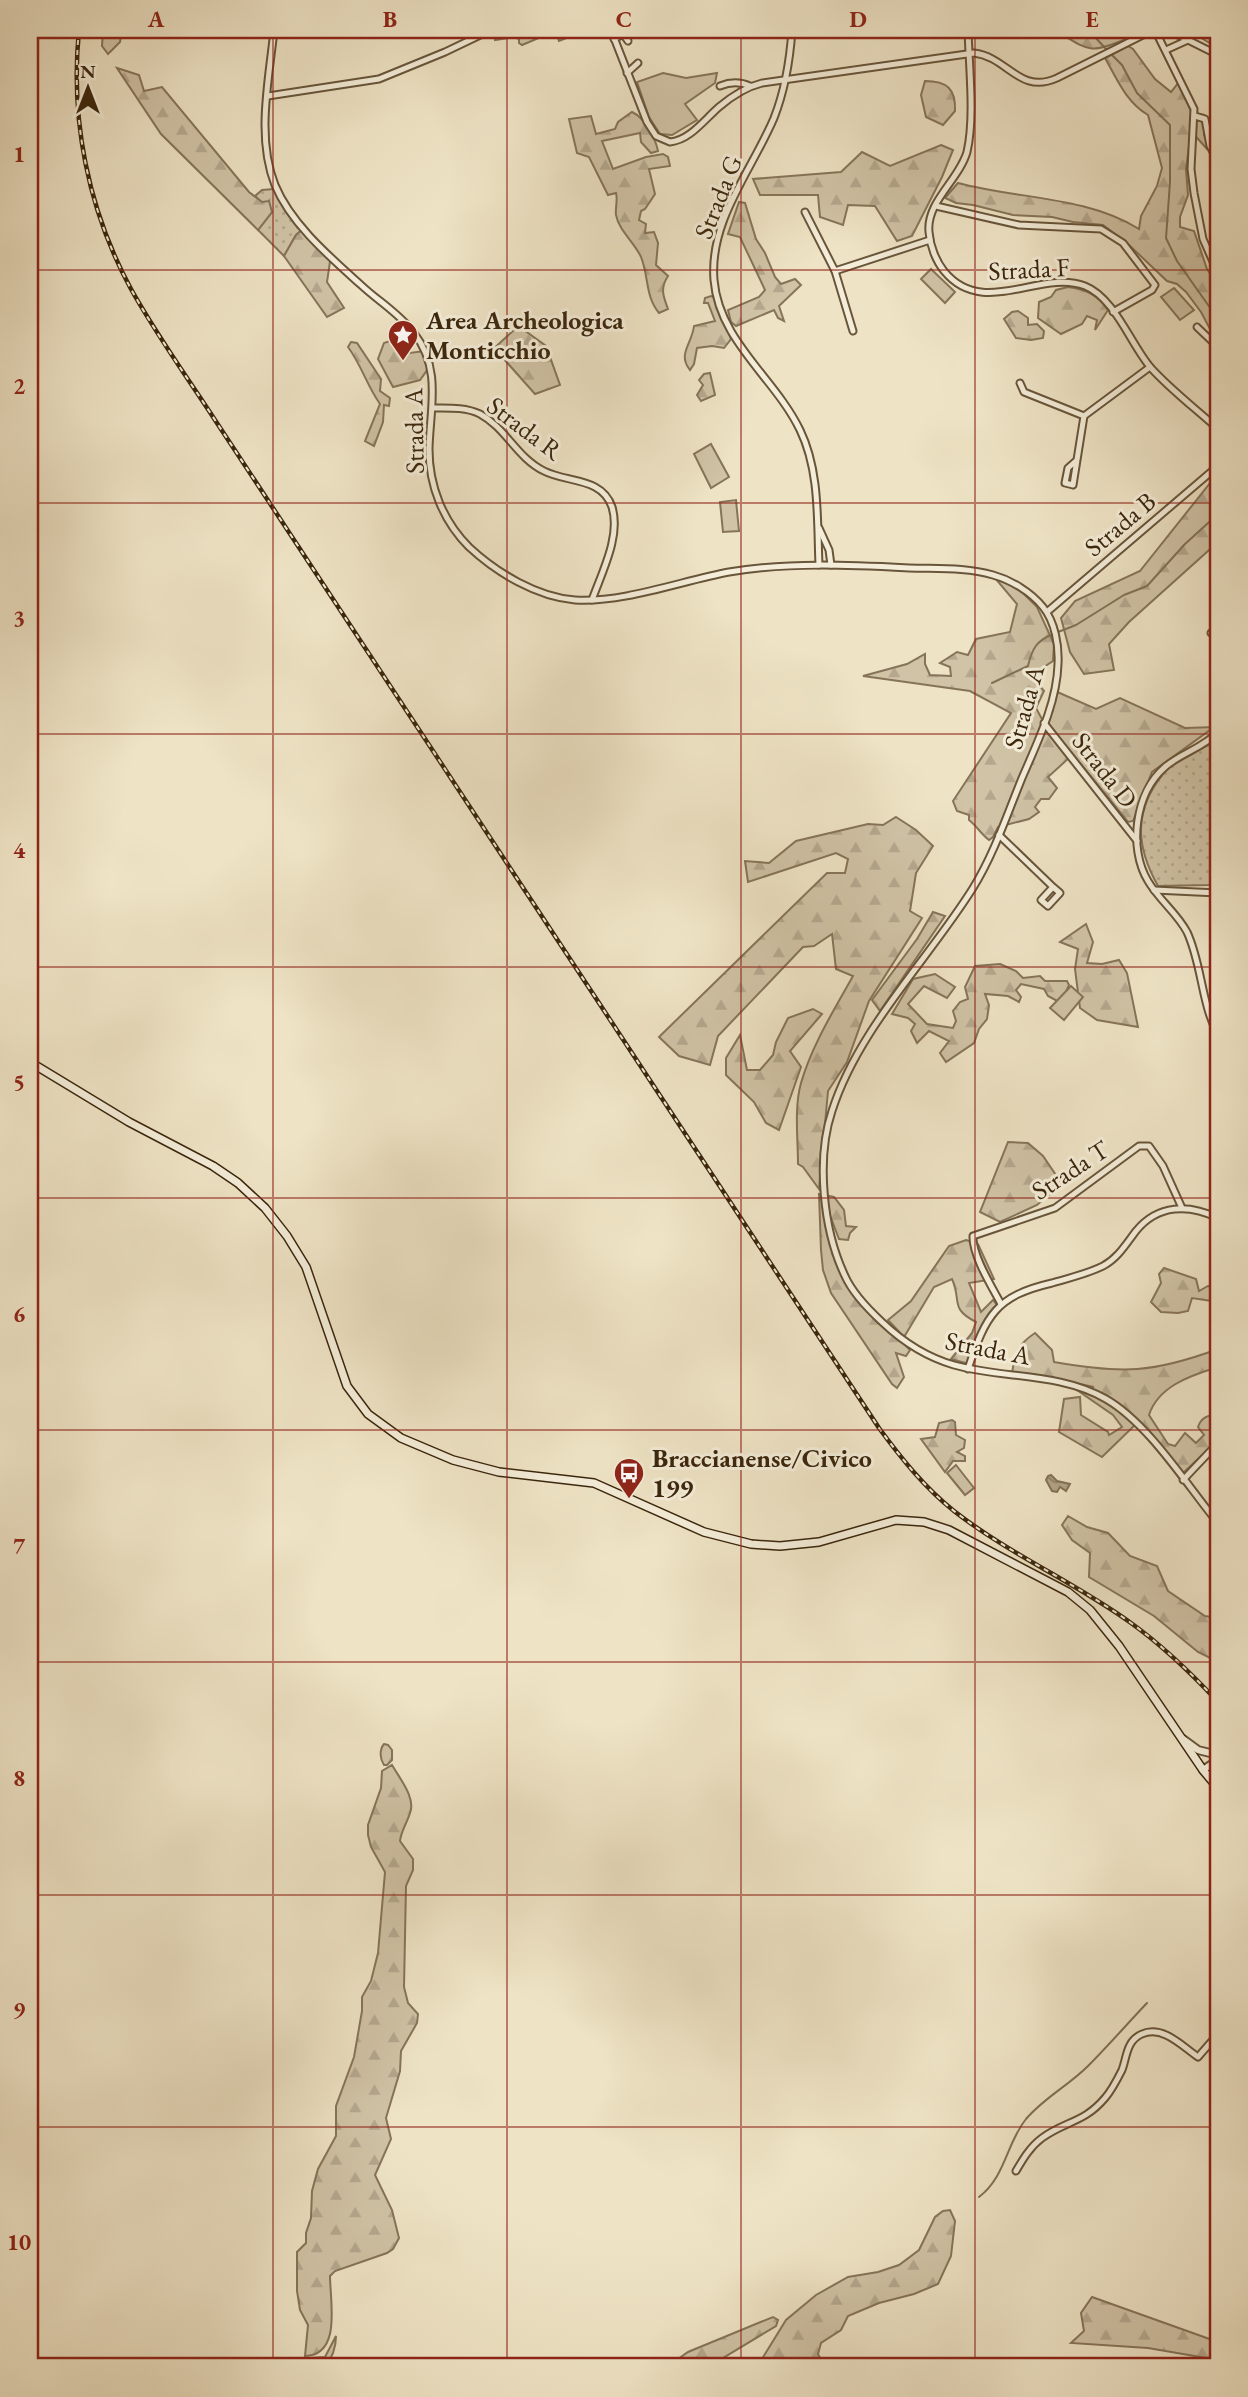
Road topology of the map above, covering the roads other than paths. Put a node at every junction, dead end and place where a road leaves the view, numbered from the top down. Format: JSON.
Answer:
{"nodes":[{"id":1,"x":274,"y":30,"type":"edge"},
{"id":2,"x":491,"y":30,"type":"edge"},
{"id":3,"x":611,"y":30,"type":"edge"},
{"id":4,"x":792,"y":30,"type":"edge"},
{"id":5,"x":968,"y":30,"type":"edge"},
{"id":6,"x":1154,"y":30,"type":"edge"},
{"id":7,"x":1168,"y":30,"type":"edge"},
{"id":8,"x":614,"y":39,"type":"junction"},
{"id":9,"x":1189,"y":40,"type":"junction"},
{"id":10,"x":628,"y":41,"type":"dead end"},
{"id":11,"x":1166,"y":50,"type":"junction"},
{"id":12,"x":968,"y":53,"type":"junction"},
{"id":13,"x":1218,"y":55,"type":"edge"},
{"id":14,"x":638,"y":63,"type":"dead end"},
{"id":15,"x":627,"y":73,"type":"junction"},
{"id":16,"x":786,"y":79,"type":"junction"},
{"id":17,"x":720,"y":86,"type":"dead end"},
{"id":18,"x":750,"y":86,"type":"junction"},
{"id":19,"x":268,"y":96,"type":"junction"},
{"id":20,"x":1195,"y":116,"type":"junction"},
{"id":21,"x":1218,"y":162,"type":"edge"},
{"id":22,"x":936,"y":206,"type":"junction"},
{"id":23,"x":805,"y":212,"type":"dead end"},
{"id":24,"x":930,"y":240,"type":"junction"},
{"id":25,"x":835,"y":271,"type":"junction"},
{"id":26,"x":1218,"y":274,"type":"edge"},
{"id":27,"x":1113,"y":312,"type":"junction"},
{"id":28,"x":1198,"y":327,"type":"dead end"},
{"id":29,"x":853,"y":331,"type":"dead end"},
{"id":30,"x":1218,"y":347,"type":"edge"},
{"id":31,"x":1150,"y":367,"type":"junction"},
{"id":32,"x":1020,"y":383,"type":"dead end"},
{"id":33,"x":433,"y":408,"type":"junction"},
{"id":34,"x":1084,"y":416,"type":"junction"},
{"id":35,"x":1218,"y":429,"type":"edge"},
{"id":36,"x":1077,"y":460,"type":"dead end"},
{"id":37,"x":1218,"y":466,"type":"edge"},
{"id":38,"x":818,"y":525,"type":"junction"},
{"id":39,"x":819,"y":565,"type":"junction"},
{"id":40,"x":831,"y":565,"type":"junction"},
{"id":41,"x":592,"y":600,"type":"junction"},
{"id":42,"x":1047,"y":612,"type":"junction"},
{"id":43,"x":1218,"y":627,"type":"edge"},
{"id":44,"x":1212,"y":633,"type":"dead end"},
{"id":45,"x":1044,"y":723,"type":"junction"},
{"id":46,"x":1218,"y":732,"type":"edge"},
{"id":47,"x":999,"y":835,"type":"junction"},
{"id":48,"x":1137,"y":841,"type":"junction"},
{"id":49,"x":1053,"y":887,"type":"dead end"},
{"id":50,"x":1154,"y":890,"type":"junction"},
{"id":51,"x":1218,"y":892,"type":"edge"},
{"id":52,"x":1218,"y":1035,"type":"edge"},
{"id":53,"x":30,"y":1062,"type":"edge"},
{"id":54,"x":1182,"y":1208,"type":"junction"},
{"id":55,"x":1218,"y":1219,"type":"edge"},
{"id":56,"x":1001,"y":1304,"type":"junction"},
{"id":57,"x":968,"y":1368,"type":"junction"},
{"id":58,"x":1218,"y":1443,"type":"edge"},
{"id":59,"x":1183,"y":1480,"type":"junction"},
{"id":60,"x":1218,"y":1523,"type":"edge"},
{"id":61,"x":1182,"y":1738,"type":"junction"},
{"id":62,"x":1218,"y":1757,"type":"edge"},
{"id":63,"x":1203,"y":1770,"type":"junction"},
{"id":64,"x":1218,"y":1788,"type":"edge"},
{"id":65,"x":1218,"y":2034,"type":"edge"},
{"id":66,"x":1016,"y":2172,"type":"dead end"}],
"edges":[{"from":1,"to":19,"type":"street","name":"Strada A"},
{"from":2,"to":19,"type":"street"},
{"from":3,"to":8,"type":"street"},
{"from":4,"to":16,"type":"street","name":"Strada G"},
{"from":5,"to":12,"type":"street"},
{"from":6,"to":11,"type":"street"},
{"from":6,"to":12,"type":"street"},
{"from":7,"to":9,"type":"street"},
{"from":8,"to":10,"type":"street"},
{"from":8,"to":15,"type":"street"},
{"from":9,"to":11,"type":"street"},
{"from":9,"to":13,"type":"street"},
{"from":11,"to":20,"type":"street"},
{"from":12,"to":16,"type":"street"},
{"from":12,"to":22,"type":"street"},
{"from":14,"to":15,"type":"street"},
{"from":15,"to":18,"type":"street"},
{"from":16,"to":18,"type":"street"},
{"from":16,"to":38,"type":"street","name":"Strada G"},
{"from":17,"to":18,"type":"street"},
{"from":19,"to":33,"type":"street","name":"Strada A"},
{"from":20,"to":21,"type":"street"},
{"from":20,"to":26,"type":"street"},
{"from":22,"to":24,"type":"street"},
{"from":22,"to":27,"type":"street"},
{"from":23,"to":25,"type":"street"},
{"from":24,"to":25,"type":"street"},
{"from":24,"to":27,"type":"street","name":"Strada F"},
{"from":25,"to":29,"type":"street"},
{"from":27,"to":31,"type":"street","name":"Strada F"},
{"from":28,"to":30,"type":"street"},
{"from":31,"to":34,"type":"street"},
{"from":31,"to":35,"type":"street","name":"Strada F"},
{"from":32,"to":34,"type":"street"},
{"from":33,"to":41,"type":"street","name":"Strada A"},
{"from":33,"to":41,"type":"street","name":"Strada R"},
{"from":34,"to":36,"type":"street"},
{"from":37,"to":42,"type":"street","name":"Strada B"},
{"from":38,"to":39,"type":"street","name":"Strada G"},
{"from":38,"to":40,"type":"street","name":"Strada G"},
{"from":39,"to":40,"type":"street","name":"Strada A"},
{"from":39,"to":41,"type":"street","name":"Strada A"},
{"from":40,"to":42,"type":"street","name":"Strada A"},
{"from":42,"to":45,"type":"street","name":"Strada A"},
{"from":43,"to":44,"type":"street"},
{"from":45,"to":47,"type":"street","name":"Strada A"},
{"from":45,"to":48,"type":"street","name":"Strada D"},
{"from":46,"to":48,"type":"street","name":"Strada D"},
{"from":47,"to":49,"type":"street"},
{"from":47,"to":57,"type":"street","name":"Strada A"},
{"from":48,"to":50,"type":"street","name":"Strada D"},
{"from":50,"to":51,"type":"street"},
{"from":50,"to":52,"type":"street","name":"Strada D"},
{"from":53,"to":61,"type":"main road"},
{"from":54,"to":55,"type":"street"},
{"from":54,"to":56,"type":"street"},
{"from":54,"to":56,"type":"street","name":"Strada T"},
{"from":56,"to":57,"type":"street"},
{"from":57,"to":59,"type":"street","name":"Strada A"},
{"from":58,"to":59,"type":"street"},
{"from":59,"to":60,"type":"street","name":"Strada A"},
{"from":61,"to":62,"type":"street"},
{"from":61,"to":63,"type":"main road"},
{"from":62,"to":63,"type":"street"},
{"from":63,"to":64,"type":"main road"},
{"from":65,"to":66,"type":"street"}]}
